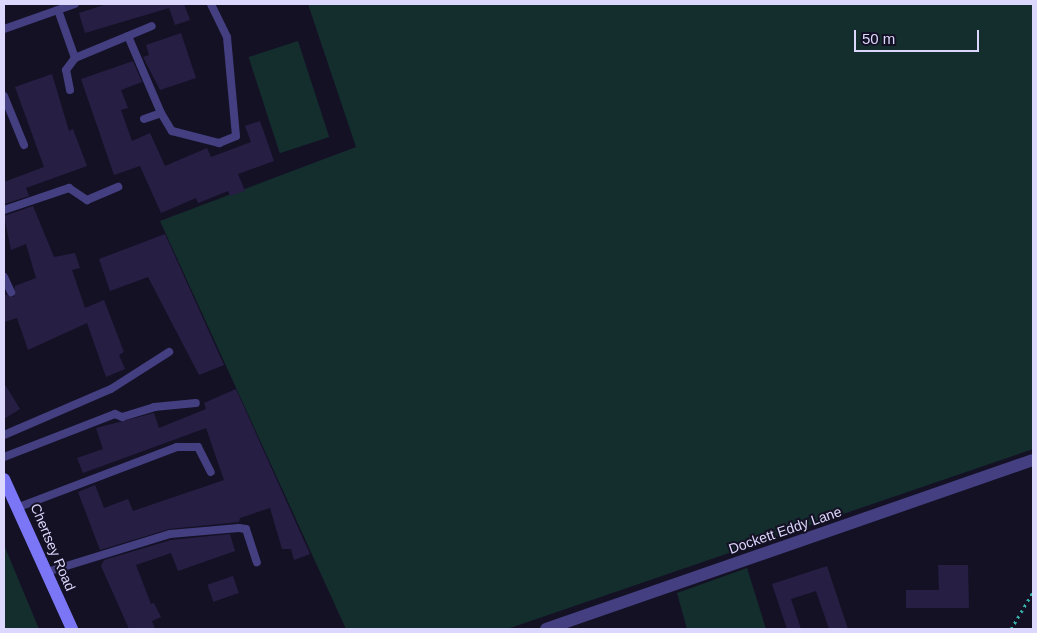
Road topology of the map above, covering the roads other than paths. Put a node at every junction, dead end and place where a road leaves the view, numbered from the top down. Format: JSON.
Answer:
{"nodes":[{"id":1,"x":75,"y":4,"type":"edge"},
{"id":2,"x":211,"y":4,"type":"edge"},
{"id":3,"x":58,"y":10,"type":"junction"},
{"id":4,"x":152,"y":26,"type":"dead end"},
{"id":5,"x":4,"y":29,"type":"edge"},
{"id":6,"x":128,"y":36,"type":"junction"},
{"id":7,"x":75,"y":58,"type":"junction"},
{"id":8,"x":70,"y":90,"type":"dead end"},
{"id":9,"x":4,"y":96,"type":"edge"},
{"id":10,"x":161,"y":113,"type":"junction"},
{"id":11,"x":144,"y":120,"type":"dead end"},
{"id":12,"x":24,"y":145,"type":"dead end"},
{"id":13,"x":118,"y":187,"type":"dead end"},
{"id":14,"x":4,"y":210,"type":"edge"},
{"id":15,"x":4,"y":277,"type":"edge"},
{"id":16,"x":11,"y":292,"type":"dead end"},
{"id":17,"x":170,"y":352,"type":"dead end"},
{"id":18,"x":196,"y":404,"type":"dead end"},
{"id":19,"x":4,"y":435,"type":"edge"},
{"id":20,"x":4,"y":457,"type":"edge"},
{"id":21,"x":1033,"y":460,"type":"edge"},
{"id":22,"x":212,"y":472,"type":"dead end"},
{"id":23,"x":4,"y":479,"type":"edge"},
{"id":24,"x":19,"y":507,"type":"junction"},
{"id":25,"x":257,"y":562,"type":"dead end"},
{"id":26,"x":47,"y":572,"type":"junction"},
{"id":27,"x":72,"y":629,"type":"edge"},
{"id":28,"x":546,"y":629,"type":"edge"}],
"edges":[{"from":1,"to":3,"type":"lane"},
{"from":2,"to":10,"type":"lane"},
{"from":3,"to":5,"type":"lane"},
{"from":3,"to":7,"type":"lane"},
{"from":4,"to":6,"type":"lane"},
{"from":6,"to":7,"type":"lane"},
{"from":6,"to":10,"type":"lane"},
{"from":7,"to":8,"type":"lane"},
{"from":9,"to":12,"type":"lane"},
{"from":10,"to":11,"type":"lane"},
{"from":13,"to":14,"type":"lane"},
{"from":15,"to":16,"type":"lane"},
{"from":17,"to":19,"type":"lane"},
{"from":18,"to":20,"type":"lane"},
{"from":21,"to":28,"type":"street","name":"Dockett Eddy Lane"},
{"from":22,"to":24,"type":"lane"},
{"from":23,"to":24,"type":"main road","name":"Chertsey Road"},
{"from":24,"to":26,"type":"main road","name":"Chertsey Road"},
{"from":25,"to":26,"type":"lane"},
{"from":26,"to":27,"type":"main road","name":"Chertsey Road"}]}
